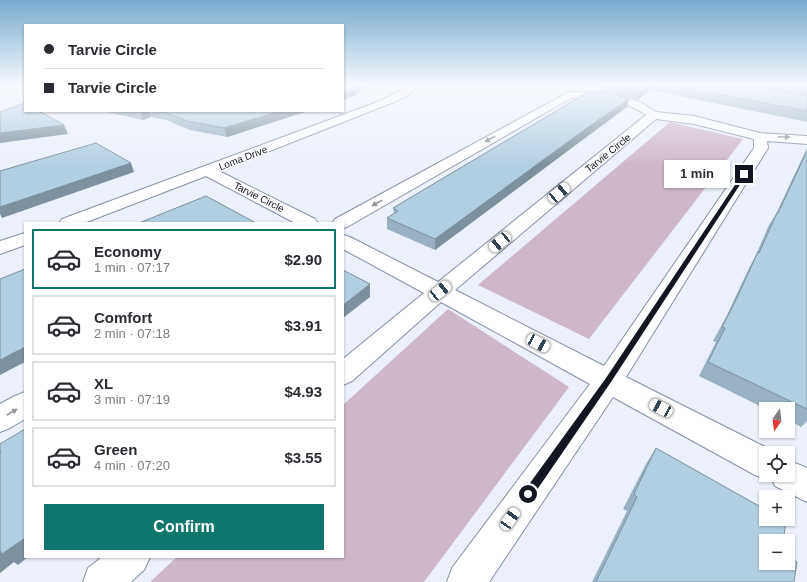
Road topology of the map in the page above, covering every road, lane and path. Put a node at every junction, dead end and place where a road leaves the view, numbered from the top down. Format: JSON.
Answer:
{"nodes":[{"id":1,"x":358,"y":112,"type":"edge"},
{"id":2,"x":538,"y":112,"type":"edge"},
{"id":3,"x":650,"y":112,"type":"edge"},
{"id":4,"x":653,"y":115,"type":"junction"},
{"id":5,"x":760,"y":136,"type":"junction"},
{"id":6,"x":807,"y":140,"type":"edge"},
{"id":7,"x":208,"y":171,"type":"junction"},
{"id":8,"x":71,"y":222,"type":"edge"},
{"id":9,"x":307,"y":222,"type":"edge"},
{"id":10,"x":343,"y":222,"type":"edge"},
{"id":11,"x":24,"y":239,"type":"edge"},
{"id":12,"x":344,"y":241,"type":"edge"},
{"id":13,"x":0,"y":248,"type":"edge"},
{"id":14,"x":440,"y":291,"type":"junction"},
{"id":15,"x":344,"y":373,"type":"edge"},
{"id":16,"x":609,"y":380,"type":"junction"},
{"id":17,"x":24,"y":405,"type":"edge"},
{"id":18,"x":0,"y":419,"type":"edge"},
{"id":19,"x":759,"y":460,"type":"edge"},
{"id":20,"x":795,"y":479,"type":"edge"},
{"id":21,"x":807,"y":486,"type":"edge"},
{"id":22,"x":130,"y":558,"type":"edge"},
{"id":23,"x":102,"y":582,"type":"edge"},
{"id":24,"x":466,"y":582,"type":"edge"}],
"edges":[{"from":1,"to":7,"type":"street","name":"Loma Drive"},
{"from":2,"to":10,"type":"street","one_way":true},
{"from":4,"to":3,"type":"street","one_way":true},
{"from":4,"to":5,"type":"street"},
{"from":4,"to":14,"type":"street","name":"Tarvie Circle"},
{"from":5,"to":6,"type":"street","one_way":true},
{"from":5,"to":16,"type":"street"},
{"from":7,"to":8,"type":"street","name":"Loma Drive"},
{"from":7,"to":9,"type":"street","name":"Tarvie Circle"},
{"from":11,"to":13,"type":"street"},
{"from":12,"to":14,"type":"street"},
{"from":14,"to":15,"type":"street","name":"Tarvie Circle"},
{"from":14,"to":16,"type":"street"},
{"from":16,"to":19,"type":"street"},
{"from":16,"to":24,"type":"street"},
{"from":18,"to":17,"type":"street","one_way":true},
{"from":20,"to":21,"type":"street"},
{"from":22,"to":23,"type":"street"}]}
